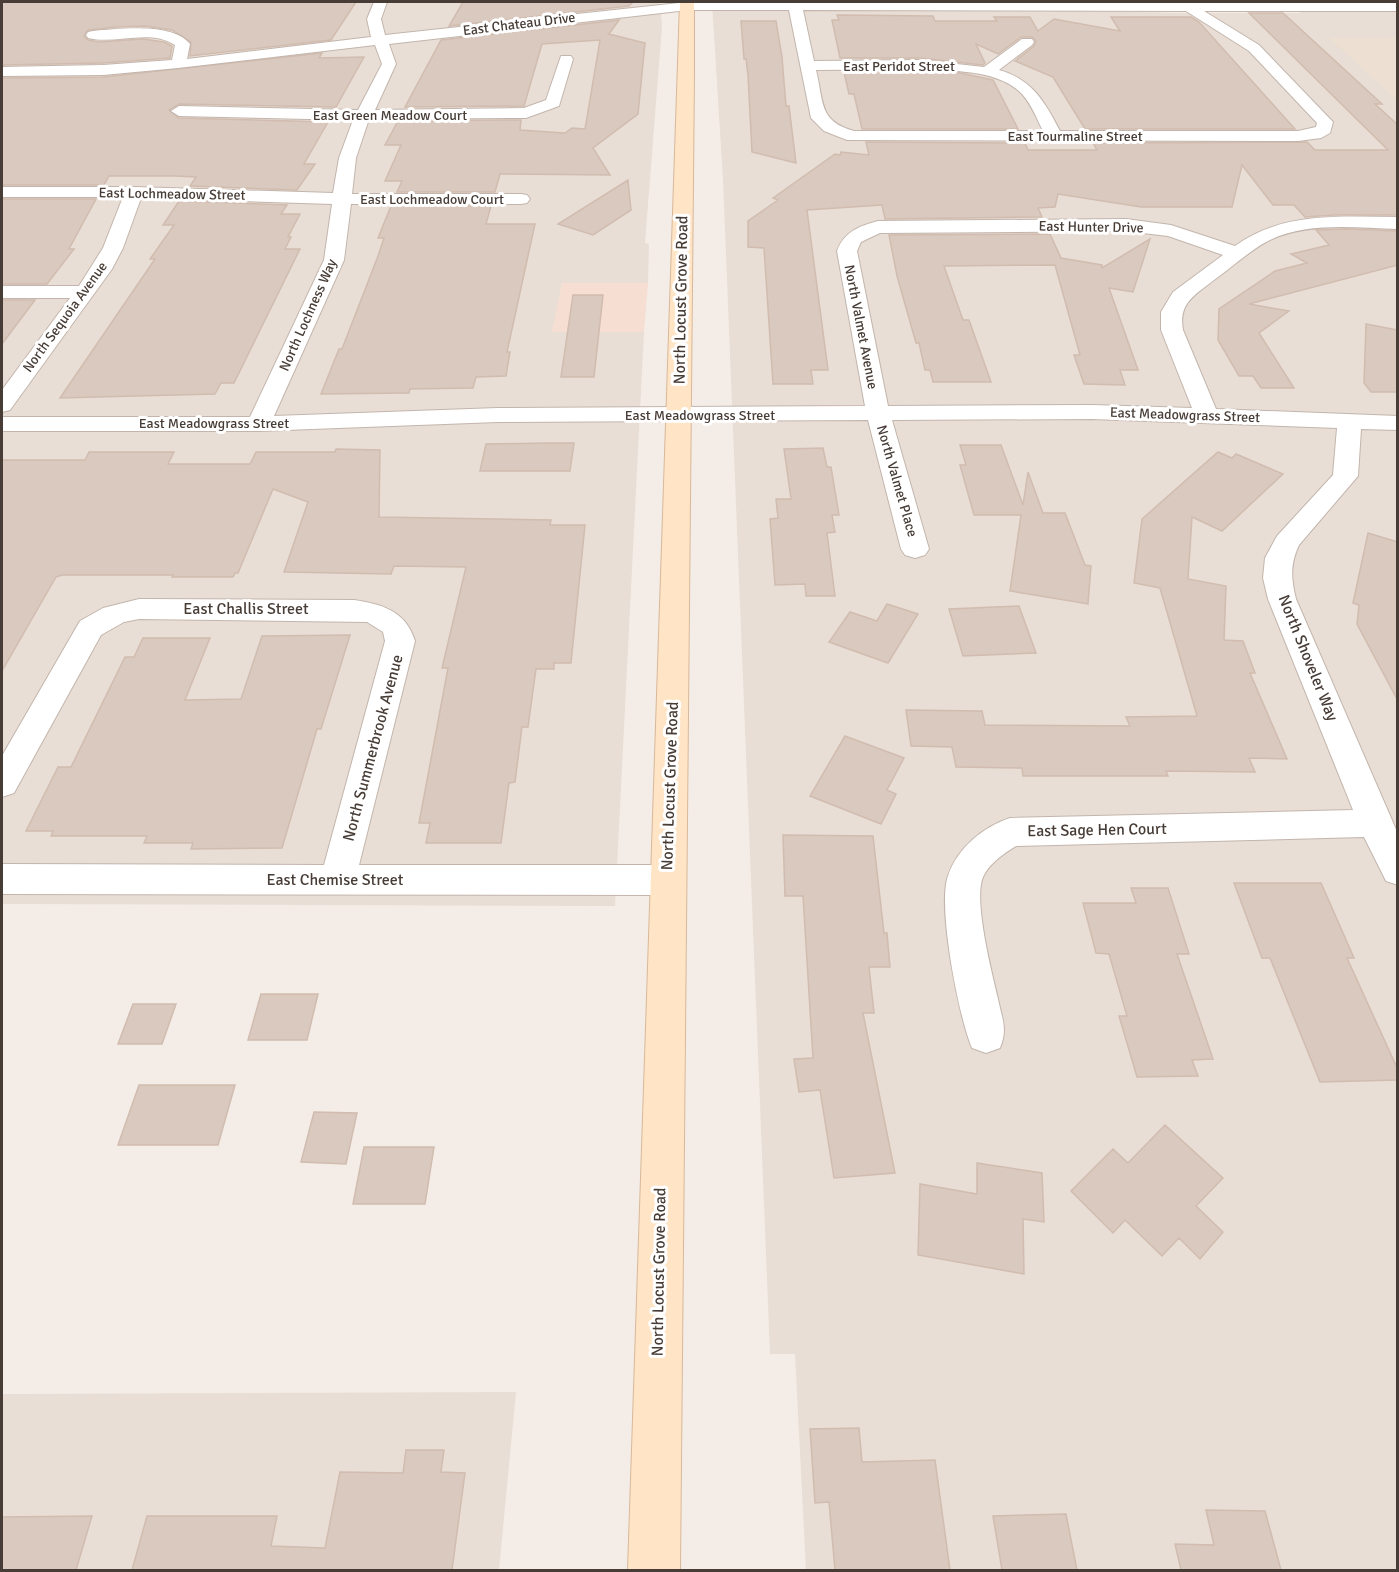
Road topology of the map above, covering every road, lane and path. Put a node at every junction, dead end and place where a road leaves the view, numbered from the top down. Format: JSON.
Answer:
{"nodes":[{"id":1,"x":380,"y":2,"type":"edge"},
{"id":2,"x":688,"y":4,"type":"edge"},
{"id":3,"x":795,"y":4,"type":"edge"},
{"id":4,"x":980,"y":4,"type":"edge"},
{"id":5,"x":1186,"y":4,"type":"edge"},
{"id":6,"x":1398,"y":7,"type":"edge"},
{"id":7,"x":93,"y":35,"type":"dead end"},
{"id":8,"x":381,"y":40,"type":"junction"},
{"id":9,"x":1027,"y":42,"type":"dead end"},
{"id":10,"x":566,"y":59,"type":"dead end"},
{"id":11,"x":178,"y":64,"type":"junction"},
{"id":12,"x":809,"y":66,"type":"junction"},
{"id":13,"x":2,"y":71,"type":"edge"},
{"id":14,"x":988,"y":71,"type":"junction"},
{"id":15,"x":1259,"y":74,"type":"dead end"},
{"id":16,"x":1279,"y":74,"type":"junction"},
{"id":17,"x":179,"y":111,"type":"dead end"},
{"id":18,"x":365,"y":115,"type":"junction"},
{"id":19,"x":1054,"y":136,"type":"junction"},
{"id":20,"x":2,"y":192,"type":"edge"},
{"id":21,"x":134,"y":192,"type":"junction"},
{"id":22,"x":343,"y":199,"type":"junction"},
{"id":23,"x":521,"y":199,"type":"dead end"},
{"id":24,"x":1398,"y":223,"type":"edge"},
{"id":25,"x":849,"y":241,"type":"joint"},
{"id":26,"x":1238,"y":253,"type":"junction"},
{"id":27,"x":2,"y":292,"type":"edge"},
{"id":28,"x":86,"y":292,"type":"junction"},
{"id":29,"x":2,"y":405,"type":"edge"},
{"id":30,"x":878,"y":413,"type":"junction"},
{"id":31,"x":679,"y":416,"type":"junction"},
{"id":32,"x":1207,"y":416,"type":"junction"},
{"id":33,"x":1350,"y":421,"type":"junction"},
{"id":34,"x":1398,"y":423,"type":"edge"},
{"id":35,"x":2,"y":424,"type":"edge"},
{"id":36,"x":259,"y":424,"type":"junction"},
{"id":37,"x":915,"y":549,"type":"dead end"},
{"id":38,"x":388,"y":619,"type":"joint"},
{"id":39,"x":2,"y":784,"type":"edge"},
{"id":40,"x":1374,"y":823,"type":"junction"},
{"id":41,"x":1398,"y":871,"type":"edge"},
{"id":42,"x":2,"y":879,"type":"edge"},
{"id":43,"x":338,"y":880,"type":"junction"},
{"id":44,"x":668,"y":880,"type":"junction"},
{"id":45,"x":986,"y":1035,"type":"dead end"},
{"id":46,"x":654,"y":1570,"type":"edge"}],
"edges":[{"from":1,"to":8,"type":"street","name":"North Lochness Way"},
{"from":2,"to":3,"type":"street","name":"East Chateau Drive"},
{"from":2,"to":8,"type":"street","name":"East Chateau Drive"},
{"from":2,"to":31,"type":"main road","name":"North Locust Grove Road"},
{"from":3,"to":4,"type":"street","name":"East Chateau Drive"},
{"from":3,"to":12,"type":"street"},
{"from":4,"to":5,"type":"street","name":"East Chateau Drive"},
{"from":5,"to":6,"type":"street","name":"East Chateau Drive"},
{"from":5,"to":16,"type":"street"},
{"from":7,"to":11,"type":"street"},
{"from":8,"to":11,"type":"street","name":"East Chateau Drive"},
{"from":8,"to":18,"type":"street","name":"North Lochness Way"},
{"from":9,"to":14,"type":"street"},
{"from":10,"to":18,"type":"street","name":"East Green Meadow Court"},
{"from":11,"to":13,"type":"street","name":"East Chateau Drive"},
{"from":12,"to":14,"type":"street","name":"East Peridot Street"},
{"from":12,"to":19,"type":"street","name":"East Tourmaline Street"},
{"from":14,"to":19,"type":"street","name":"East Peridot Street"},
{"from":15,"to":16,"type":"street"},
{"from":16,"to":19,"type":"street","name":"East Tourmaline Street"},
{"from":17,"to":18,"type":"street","name":"East Green Meadow Court"},
{"from":18,"to":22,"type":"street","name":"North Lochness Way"},
{"from":20,"to":21,"type":"street","name":"East Lochmeadow Street"},
{"from":21,"to":22,"type":"street","name":"East Lochmeadow Street"},
{"from":21,"to":28,"type":"street","name":"North Sequoia Avenue"},
{"from":22,"to":23,"type":"street","name":"East Lochmeadow Court"},
{"from":22,"to":36,"type":"street","name":"North Lochness Way"},
{"from":24,"to":26,"type":"street"},
{"from":25,"to":26,"type":"street","name":"East Hunter Drive"},
{"from":25,"to":30,"type":"street","name":"North Valmet Avenue"},
{"from":26,"to":32,"type":"street"},
{"from":27,"to":28,"type":"street"},
{"from":28,"to":29,"type":"street","name":"North Sequoia Avenue"},
{"from":30,"to":31,"type":"street","name":"East Meadowgrass Street"},
{"from":30,"to":32,"type":"street","name":"East Meadowgrass Street"},
{"from":30,"to":37,"type":"street","name":"North Valmet Place"},
{"from":31,"to":36,"type":"street","name":"East Meadowgrass Street"},
{"from":31,"to":44,"type":"main road","name":"North Locust Grove Road"},
{"from":32,"to":33,"type":"street","name":"East Meadowgrass Street"},
{"from":33,"to":34,"type":"street","name":"East Meadowgrass Street"},
{"from":33,"to":40,"type":"street","name":"North Shoveler Way"},
{"from":35,"to":36,"type":"street","name":"East Meadowgrass Street"},
{"from":38,"to":39,"type":"street","name":"East Challis Street"},
{"from":38,"to":43,"type":"street","name":"North Summerbrook Avenue"},
{"from":40,"to":41,"type":"street","name":"North Shoveler Way"},
{"from":40,"to":45,"type":"street","name":"East Sage Hen Court"},
{"from":42,"to":43,"type":"street","name":"East Chemise Street"},
{"from":43,"to":44,"type":"street","name":"East Chemise Street"},
{"from":44,"to":46,"type":"main road","name":"North Locust Grove Road"}]}
